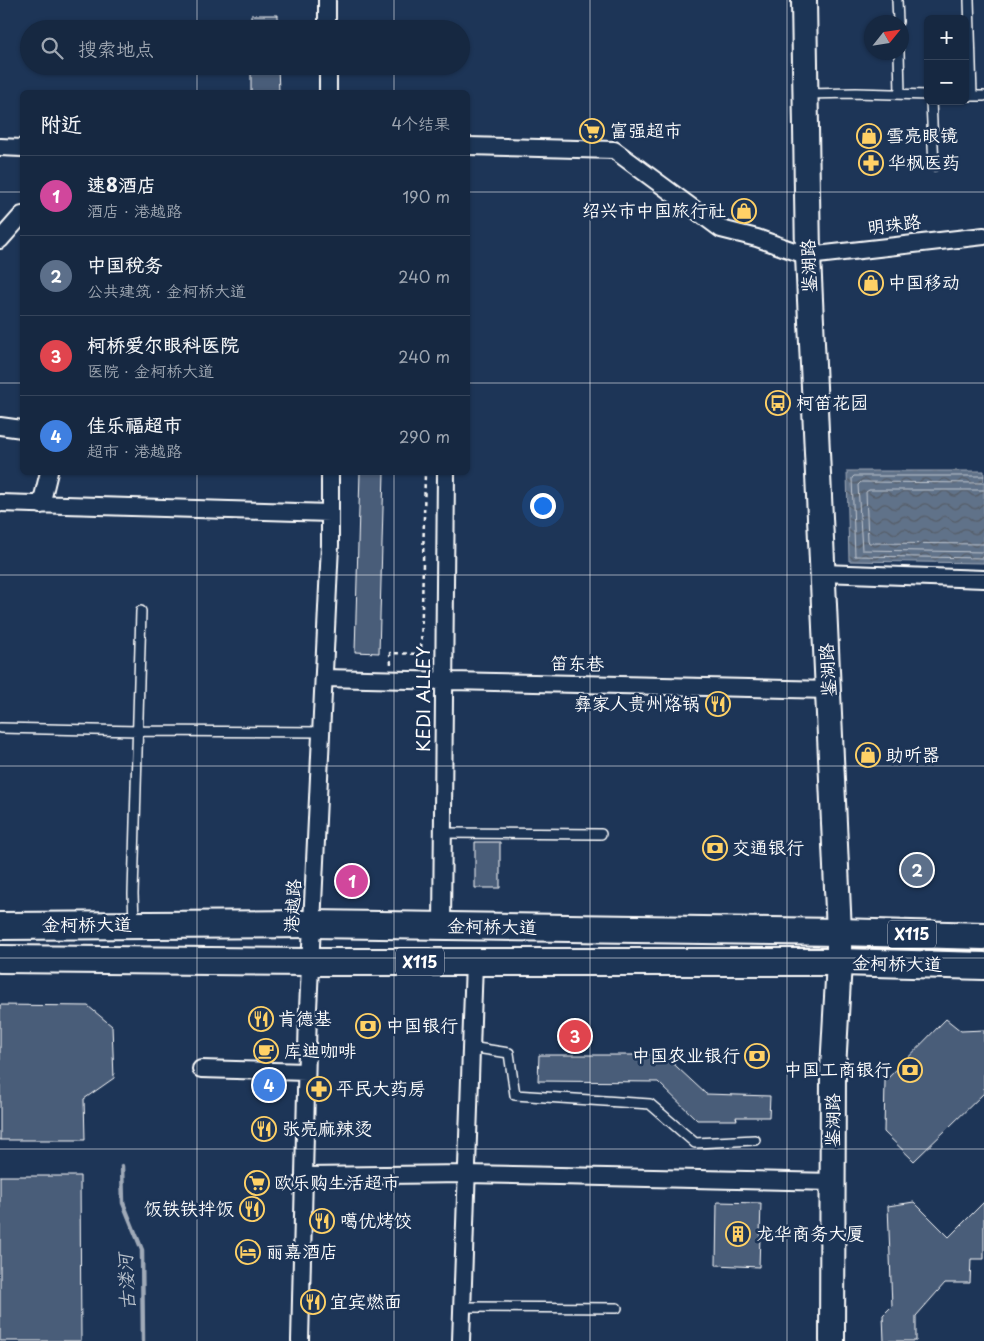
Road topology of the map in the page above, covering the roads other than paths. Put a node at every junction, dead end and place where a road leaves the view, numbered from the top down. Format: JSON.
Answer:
{"nodes":[{"id":1,"x":327,"y":0,"type":"edge"},
{"id":2,"x":804,"y":0,"type":"edge"},
{"id":3,"x":897,"y":0,"type":"edge"},
{"id":4,"x":969,"y":0,"type":"edge"},
{"id":5,"x":898,"y":15,"type":"edge"},
{"id":6,"x":327,"y":20,"type":"edge"},
{"id":7,"x":899,"y":60,"type":"edge"},
{"id":8,"x":969,"y":60,"type":"edge"},
{"id":9,"x":328,"y":75,"type":"edge"},
{"id":10,"x":328,"y":90,"type":"edge"},
{"id":11,"x":805,"y":94,"type":"junction"},
{"id":12,"x":900,"y":94,"type":"junction"},
{"id":13,"x":924,"y":95,"type":"edge"},
{"id":14,"x":969,"y":96,"type":"edge"},
{"id":15,"x":984,"y":96,"type":"edge"},
{"id":16,"x":931,"y":105,"type":"edge"},
{"id":17,"x":470,"y":146,"type":"edge"},
{"id":18,"x":0,"y":147,"type":"edge"},
{"id":19,"x":20,"y":148,"type":"edge"},
{"id":20,"x":934,"y":166,"type":"dead end"},
{"id":21,"x":20,"y":217,"type":"edge"},
{"id":22,"x":984,"y":236,"type":"edge"},
{"id":23,"x":0,"y":240,"type":"edge"},
{"id":24,"x":808,"y":256,"type":"junction"},
{"id":25,"x":0,"y":426,"type":"edge"},
{"id":26,"x":20,"y":429,"type":"edge"},
{"id":27,"x":48,"y":475,"type":"edge"},
{"id":28,"x":330,"y":475,"type":"edge"},
{"id":29,"x":446,"y":475,"type":"edge"},
{"id":30,"x":0,"y":504,"type":"edge"},
{"id":31,"x":41,"y":505,"type":"junction"},
{"id":32,"x":330,"y":513,"type":"junction"},
{"id":33,"x":823,"y":573,"type":"junction"},
{"id":34,"x":984,"y":579,"type":"edge"},
{"id":35,"x":141,"y":611,"type":"dead end"},
{"id":36,"x":324,"y":678,"type":"junction"},
{"id":37,"x":444,"y":681,"type":"junction"},
{"id":38,"x":829,"y":690,"type":"junction"},
{"id":39,"x":0,"y":728,"type":"edge"},
{"id":40,"x":138,"y":731,"type":"junction"},
{"id":41,"x":322,"y":732,"type":"junction"},
{"id":42,"x":443,"y":833,"type":"junction"},
{"id":43,"x":602,"y":834,"type":"dead end"},
{"id":44,"x":312,"y":924,"type":"junction"},
{"id":45,"x":134,"y":925,"type":"junction"},
{"id":46,"x":0,"y":926,"type":"edge"},
{"id":47,"x":442,"y":926,"type":"junction"},
{"id":48,"x":839,"y":932,"type":"junction"},
{"id":49,"x":984,"y":936,"type":"edge"},
{"id":50,"x":0,"y":959,"type":"edge"},
{"id":51,"x":310,"y":962,"type":"junction"},
{"id":52,"x":474,"y":962,"type":"junction"},
{"id":53,"x":839,"y":962,"type":"junction"},
{"id":54,"x":984,"y":966,"type":"edge"},
{"id":55,"x":470,"y":1047,"type":"junction"},
{"id":56,"x":202,"y":1068,"type":"dead end"},
{"id":57,"x":306,"y":1072,"type":"junction"},
{"id":58,"x":755,"y":1140,"type":"dead end"},
{"id":59,"x":466,"y":1174,"type":"junction"},
{"id":60,"x":304,"y":1176,"type":"junction"},
{"id":61,"x":833,"y":1182,"type":"junction"},
{"id":62,"x":462,"y":1307,"type":"junction"},
{"id":63,"x":617,"y":1308,"type":"dead end"},
{"id":64,"x":300,"y":1341,"type":"edge"},
{"id":65,"x":461,"y":1341,"type":"edge"},
{"id":66,"x":832,"y":1341,"type":"edge"}],
"edges":[{"from":1,"to":6,"type":"street"},
{"from":2,"to":11,"type":"street","name":"鉴湖路"},
{"from":3,"to":5,"type":"lane"},
{"from":4,"to":8,"type":"lane"},
{"from":7,"to":12,"type":"lane"},
{"from":9,"to":10,"type":"street"},
{"from":11,"to":12,"type":"lane"},
{"from":11,"to":24,"type":"street","name":"鉴湖路"},
{"from":12,"to":13,"type":"lane"},
{"from":14,"to":15,"type":"lane"},
{"from":16,"to":20,"type":"lane"},
{"from":17,"to":24,"type":"street"},
{"from":18,"to":19,"type":"street"},
{"from":21,"to":23,"type":"street"},
{"from":22,"to":24,"type":"street","name":"明珠路"},
{"from":24,"to":33,"type":"street","name":"鉴湖路"},
{"from":25,"to":26,"type":"street"},
{"from":27,"to":31,"type":"street"},
{"from":28,"to":32,"type":"street","name":"港越路"},
{"from":29,"to":37,"type":"street","name":"KEDI ALLEY"},
{"from":30,"to":31,"type":"street"},
{"from":31,"to":32,"type":"street"},
{"from":32,"to":36,"type":"street","name":"港越路"},
{"from":33,"to":34,"type":"street"},
{"from":33,"to":38,"type":"street","name":"鉴湖路"},
{"from":35,"to":40,"type":"lane"},
{"from":36,"to":37,"type":"street","name":"笛东巷"},
{"from":36,"to":41,"type":"street","name":"港越路"},
{"from":37,"to":38,"type":"street","name":"笛东巷"},
{"from":37,"to":42,"type":"street","name":"KEDI ALLEY"},
{"from":38,"to":48,"type":"street","name":"鉴湖路"},
{"from":39,"to":40,"type":"lane"},
{"from":40,"to":41,"type":"lane"},
{"from":40,"to":45,"type":"lane"},
{"from":41,"to":44,"type":"street","name":"港越路"},
{"from":42,"to":43,"type":"lane"},
{"from":42,"to":47,"type":"street","name":"KEDI ALLEY"},
{"from":44,"to":45,"type":"main road","name":"金柯桥大道","number":"X115"},
{"from":44,"to":47,"type":"main road","name":"金柯桥大道","number":"X115"},
{"from":44,"to":51,"type":"street","name":"港越路"},
{"from":45,"to":46,"type":"main road","name":"金柯桥大道","number":"X115"},
{"from":47,"to":48,"type":"main road","name":"金柯桥大道","number":"X115"},
{"from":48,"to":49,"type":"main road","name":"金柯桥大道","number":"X115"},
{"from":48,"to":53,"type":"street","name":"鉴湖路"},
{"from":50,"to":51,"type":"main road","name":"金柯桥大道","number":"X115"},
{"from":51,"to":52,"type":"main road","name":"金柯桥大道","number":"X115"},
{"from":51,"to":57,"type":"street","name":"港越路"},
{"from":52,"to":53,"type":"main road","name":"金柯桥大道","number":"X115"},
{"from":52,"to":55,"type":"street"},
{"from":53,"to":54,"type":"main road","name":"金柯桥大道","number":"X115"},
{"from":53,"to":61,"type":"street","name":"鉴湖路"},
{"from":55,"to":58,"type":"lane"},
{"from":55,"to":59,"type":"street"},
{"from":56,"to":57,"type":"street"},
{"from":57,"to":60,"type":"street","name":"港越路"},
{"from":59,"to":60,"type":"street"},
{"from":59,"to":61,"type":"street"},
{"from":59,"to":62,"type":"street"},
{"from":60,"to":64,"type":"street","name":"港越路"},
{"from":61,"to":66,"type":"street","name":"鉴湖路"},
{"from":62,"to":63,"type":"lane"},
{"from":62,"to":65,"type":"street"}]}
